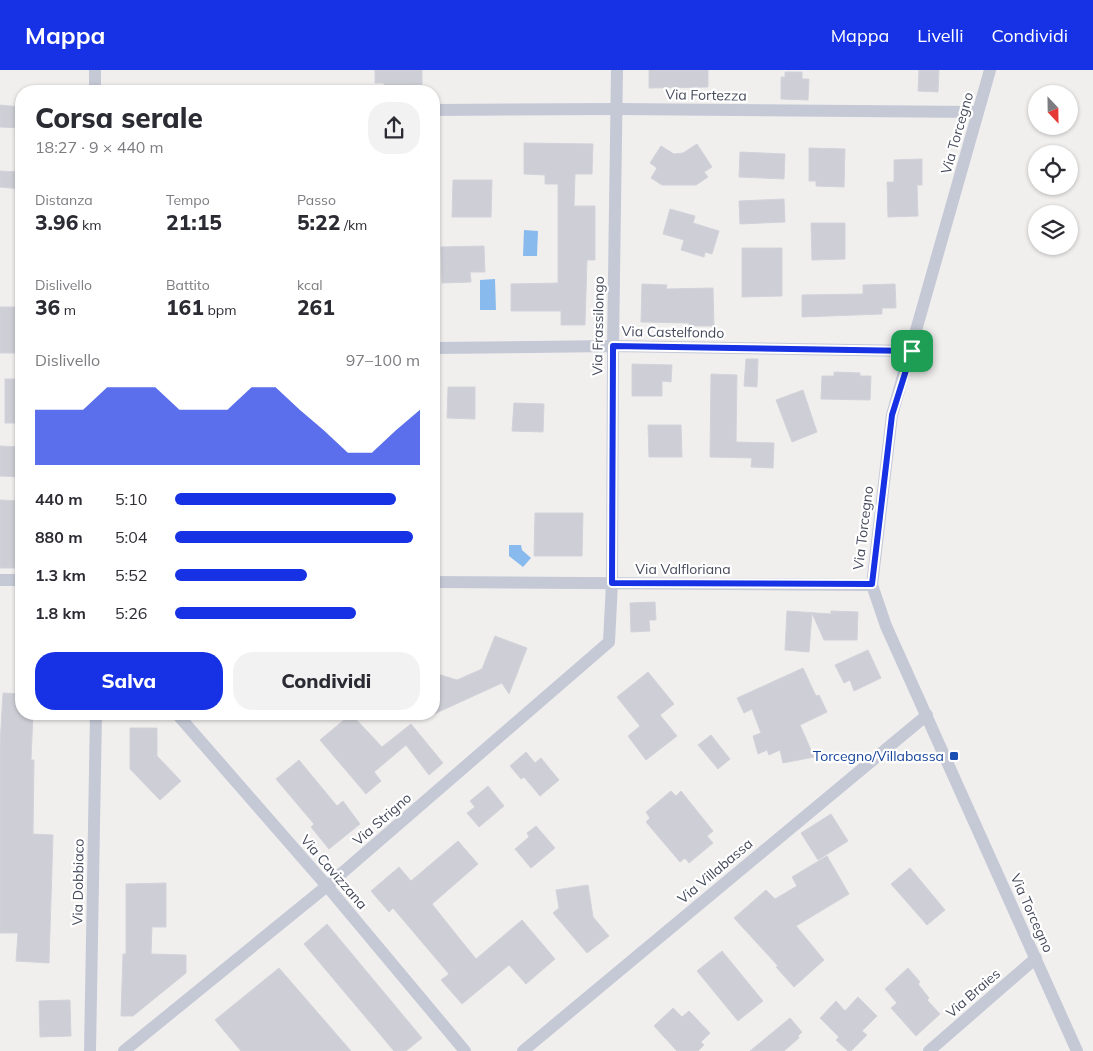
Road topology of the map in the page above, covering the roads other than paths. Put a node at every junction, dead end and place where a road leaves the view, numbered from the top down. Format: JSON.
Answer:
{"nodes":[{"id":1,"x":95,"y":70,"type":"edge"},
{"id":2,"x":617,"y":70,"type":"edge"},
{"id":3,"x":990,"y":70,"type":"edge"},
{"id":4,"x":94,"y":85,"type":"edge"},
{"id":5,"x":617,"y":109,"type":"junction"},
{"id":6,"x":440,"y":110,"type":"edge"},
{"id":7,"x":978,"y":112,"type":"junction"},
{"id":8,"x":613,"y":346,"type":"junction"},
{"id":9,"x":440,"y":348,"type":"edge"},
{"id":10,"x":912,"y":351,"type":"junction"},
{"id":11,"x":0,"y":580,"type":"edge"},
{"id":12,"x":15,"y":580,"type":"edge"},
{"id":13,"x":440,"y":582,"type":"edge"},
{"id":14,"x":612,"y":583,"type":"junction"},
{"id":15,"x":872,"y":584,"type":"junction"},
{"id":16,"x":927,"y":715,"type":"junction"},
{"id":17,"x":96,"y":720,"type":"edge"},
{"id":18,"x":182,"y":720,"type":"edge"},
{"id":19,"x":327,"y":886,"type":"junction"},
{"id":20,"x":1036,"y":958,"type":"junction"},
{"id":21,"x":90,"y":1051,"type":"edge"},
{"id":22,"x":124,"y":1051,"type":"edge"},
{"id":23,"x":466,"y":1051,"type":"edge"},
{"id":24,"x":523,"y":1051,"type":"edge"},
{"id":25,"x":929,"y":1051,"type":"edge"},
{"id":26,"x":1077,"y":1051,"type":"edge"}],
"edges":[{"from":1,"to":4,"type":"street"},
{"from":2,"to":5,"type":"street","name":"Via Frassilongo"},
{"from":3,"to":7,"type":"street","name":"Via Torcegno"},
{"from":5,"to":6,"type":"street","name":"Via Fortezza"},
{"from":5,"to":7,"type":"street","name":"Via Fortezza"},
{"from":5,"to":8,"type":"street","name":"Via Frassilongo"},
{"from":7,"to":10,"type":"street","name":"Via Torcegno"},
{"from":8,"to":9,"type":"street","name":"Via Castelfondo"},
{"from":8,"to":10,"type":"street","name":"Via Castelfondo"},
{"from":8,"to":14,"type":"street","name":"Via Frassilongo"},
{"from":10,"to":15,"type":"street","name":"Via Torcegno"},
{"from":11,"to":12,"type":"street"},
{"from":13,"to":14,"type":"street","name":"Via Valfloriana"},
{"from":14,"to":15,"type":"street","name":"Via Valfloriana"},
{"from":14,"to":19,"type":"street","name":"Via Strigno"},
{"from":15,"to":16,"type":"street","name":"Via Torcegno"},
{"from":16,"to":20,"type":"street","name":"Via Torcegno"},
{"from":16,"to":24,"type":"street","name":"Via Villabassa"},
{"from":17,"to":21,"type":"street","name":"Via Dobbiaco"},
{"from":18,"to":19,"type":"street","name":"Via Cavizzana"},
{"from":19,"to":22,"type":"street","name":"Via Strigno"},
{"from":19,"to":23,"type":"street","name":"Via Cavizzana"},
{"from":20,"to":25,"type":"street","name":"Via Braies"},
{"from":20,"to":26,"type":"street","name":"Via Torcegno"}]}
